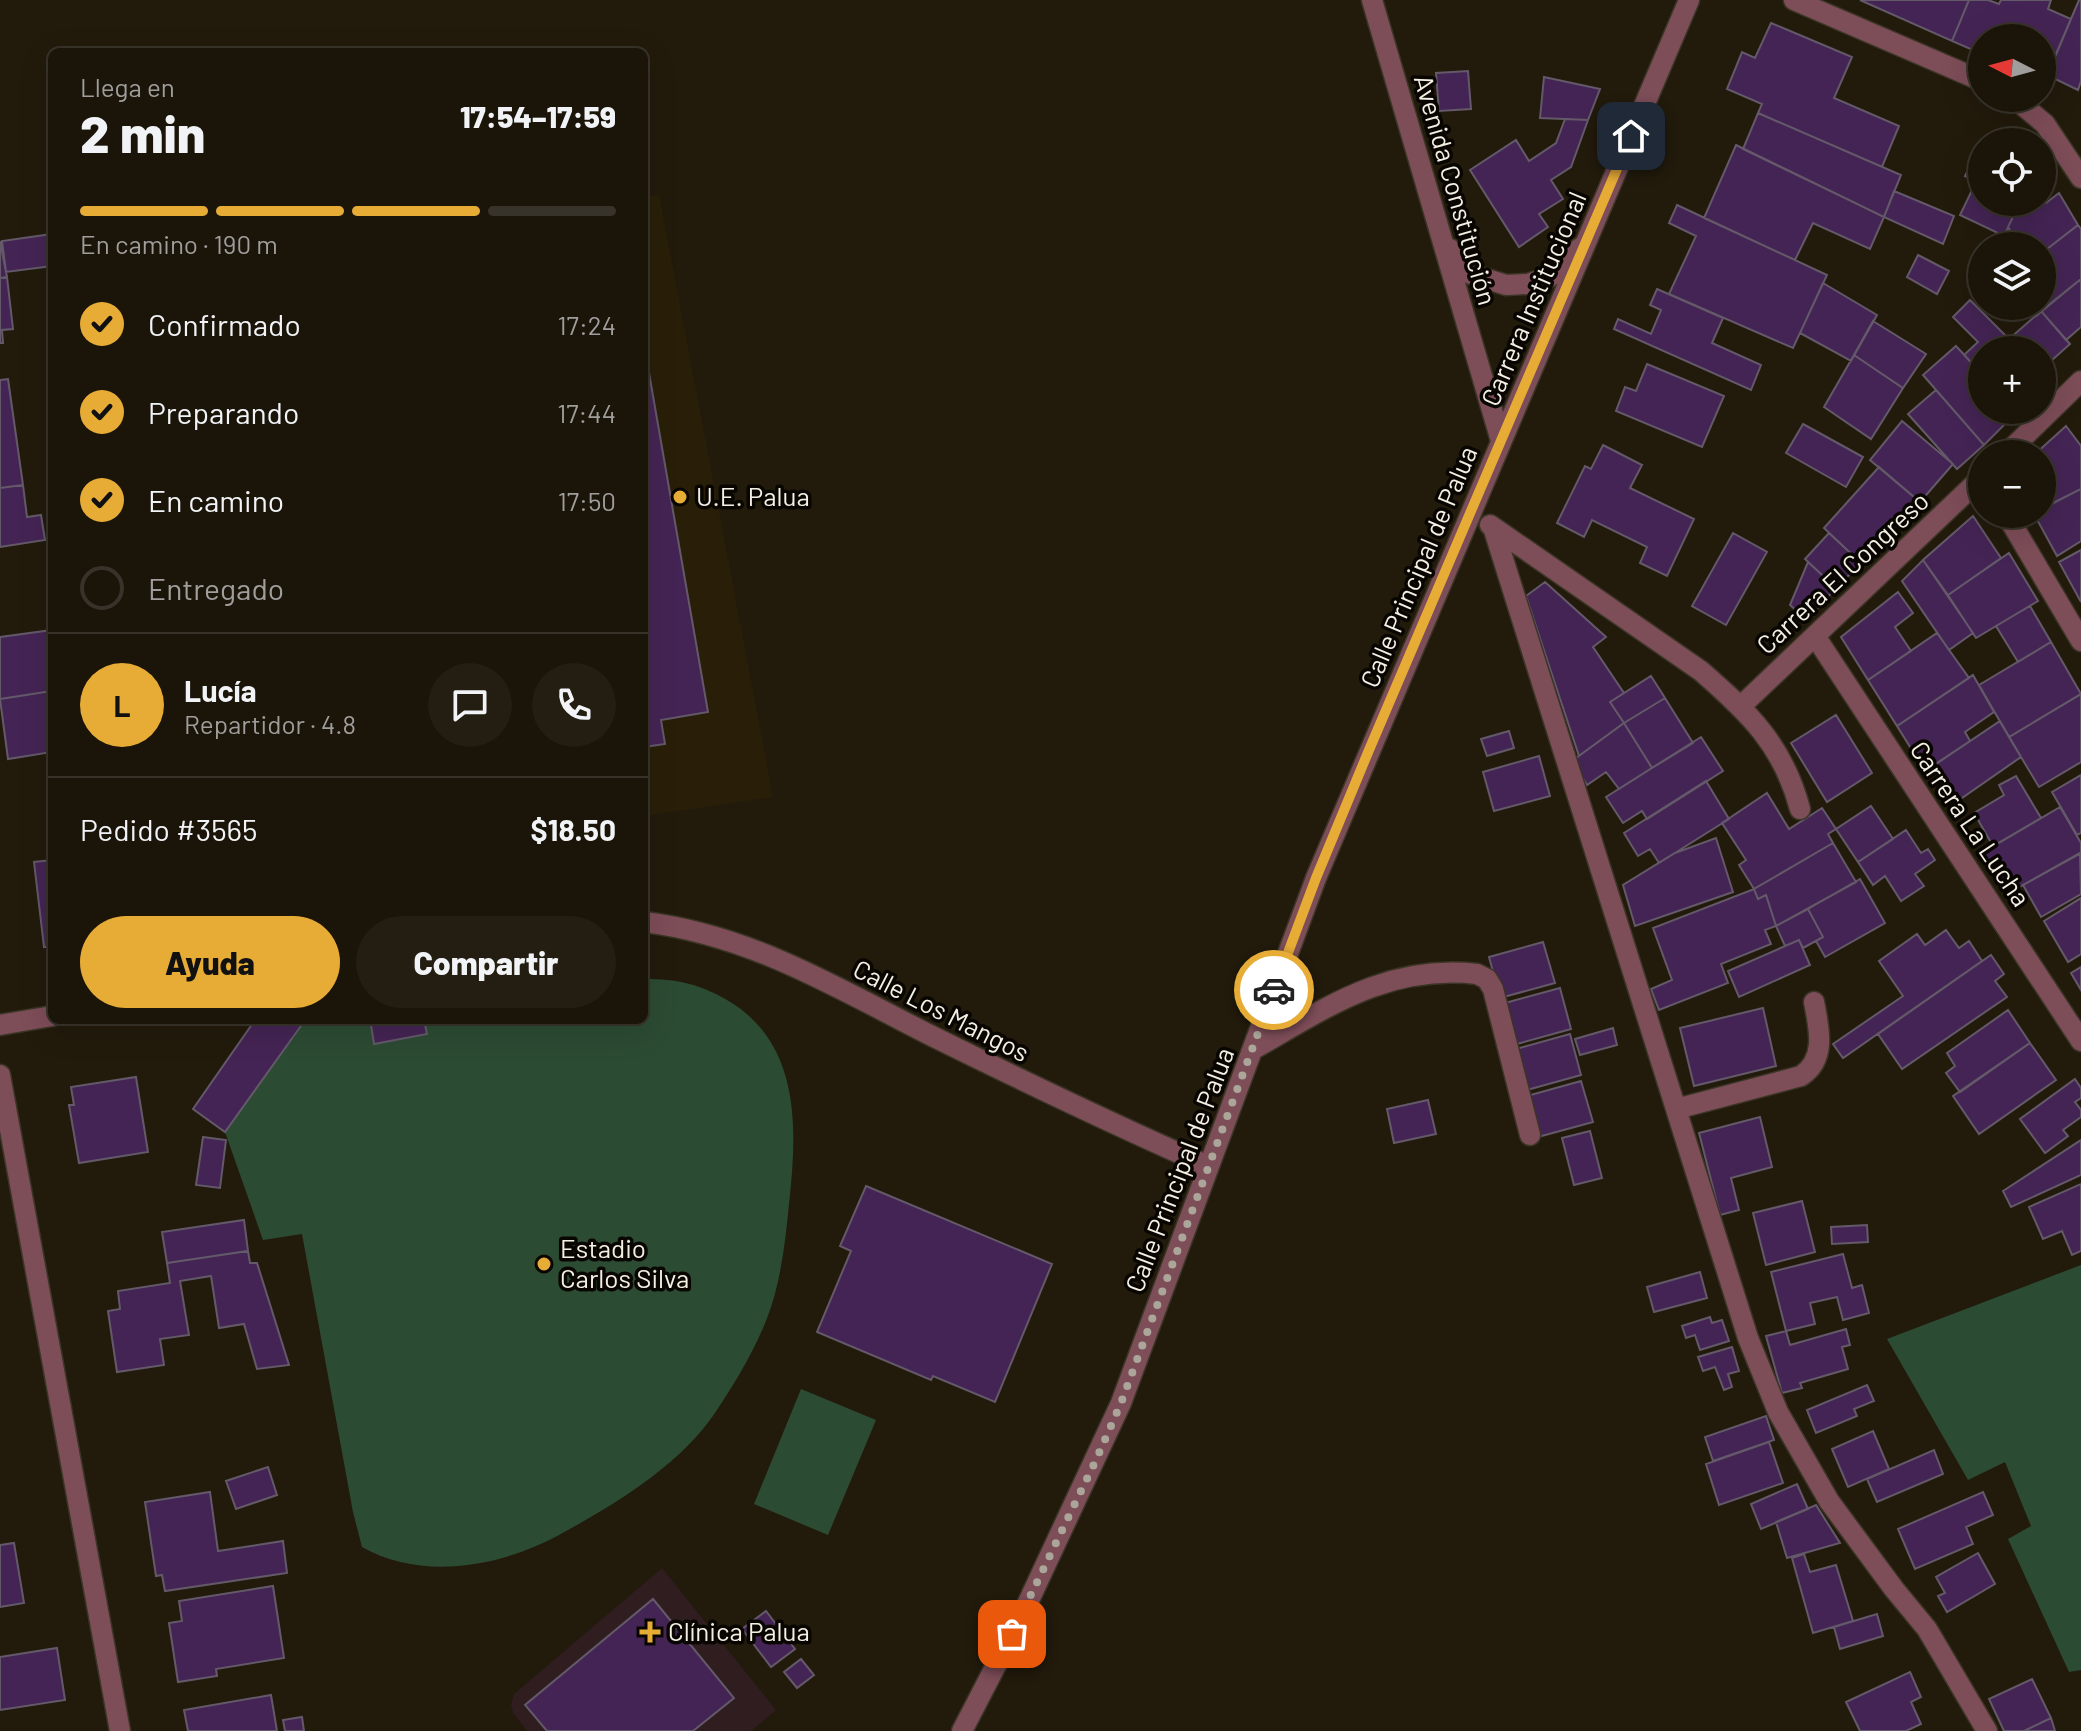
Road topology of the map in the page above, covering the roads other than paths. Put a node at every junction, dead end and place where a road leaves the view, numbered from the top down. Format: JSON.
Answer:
{"nodes":[{"id":1,"x":1372,"y":0,"type":"edge"},
{"id":2,"x":1689,"y":0,"type":"edge"},
{"id":3,"x":1794,"y":0,"type":"edge"},
{"id":4,"x":1968,"y":75,"type":"edge"},
{"id":5,"x":2031,"y":112,"type":"edge"},
{"id":6,"x":2081,"y":178,"type":"edge"},
{"id":7,"x":1441,"y":232,"type":"junction"},
{"id":8,"x":1586,"y":243,"type":"junction"},
{"id":9,"x":2081,"y":381,"type":"edge"},
{"id":10,"x":2020,"y":440,"type":"edge"},
{"id":11,"x":1501,"y":441,"type":"junction"},
{"id":12,"x":1968,"y":490,"type":"edge"},
{"id":13,"x":1470,"y":512,"type":"junction"},
{"id":14,"x":1493,"y":527,"type":"junction"},
{"id":15,"x":2014,"y":528,"type":"edge"},
{"id":16,"x":1815,"y":636,"type":"junction"},
{"id":17,"x":2081,"y":641,"type":"edge"},
{"id":18,"x":1740,"y":707,"type":"junction"},
{"id":19,"x":1800,"y":809,"type":"dead end"},
{"id":20,"x":648,"y":923,"type":"edge"},
{"id":21,"x":1814,"y":1002,"type":"dead end"},
{"id":22,"x":48,"y":1017,"type":"edge"},
{"id":23,"x":0,"y":1025,"type":"edge"},
{"id":24,"x":2081,"y":1041,"type":"edge"},
{"id":25,"x":1252,"y":1050,"type":"junction"},
{"id":26,"x":0,"y":1075,"type":"edge"},
{"id":27,"x":1676,"y":1109,"type":"junction"},
{"id":28,"x":1530,"y":1135,"type":"dead end"},
{"id":29,"x":1208,"y":1166,"type":"junction"},
{"id":30,"x":120,"y":1731,"type":"edge"},
{"id":31,"x":962,"y":1731,"type":"edge"},
{"id":32,"x":1987,"y":1731,"type":"edge"}],
"edges":[{"from":1,"to":7,"type":"street","name":"Avenida Constitución"},
{"from":2,"to":8,"type":"street","name":"Carrera Institucional"},
{"from":3,"to":4,"type":"street"},
{"from":5,"to":6,"type":"street"},
{"from":7,"to":8,"type":"street"},
{"from":7,"to":11,"type":"street","name":"Avenida Constitución"},
{"from":8,"to":11,"type":"street","name":"Carrera Institucional"},
{"from":9,"to":10,"type":"street"},
{"from":11,"to":13,"type":"street","name":"Calle Principal de Palua"},
{"from":12,"to":16,"type":"street","name":"Carrera El Congreso"},
{"from":13,"to":14,"type":"street"},
{"from":13,"to":25,"type":"street","name":"Calle Principal de Palua"},
{"from":14,"to":18,"type":"street"},
{"from":14,"to":27,"type":"street"},
{"from":15,"to":17,"type":"street"},
{"from":16,"to":18,"type":"street","name":"Carrera El Congreso"},
{"from":16,"to":24,"type":"street","name":"Carrera La Lucha"},
{"from":18,"to":19,"type":"street"},
{"from":20,"to":29,"type":"street","name":"Calle Los Mangos"},
{"from":21,"to":27,"type":"street"},
{"from":22,"to":23,"type":"street"},
{"from":25,"to":28,"type":"street"},
{"from":25,"to":29,"type":"street","name":"Calle Principal de Palua"},
{"from":26,"to":30,"type":"street"},
{"from":27,"to":32,"type":"street"},
{"from":29,"to":31,"type":"street","name":"Calle Principal de Palua"}]}
